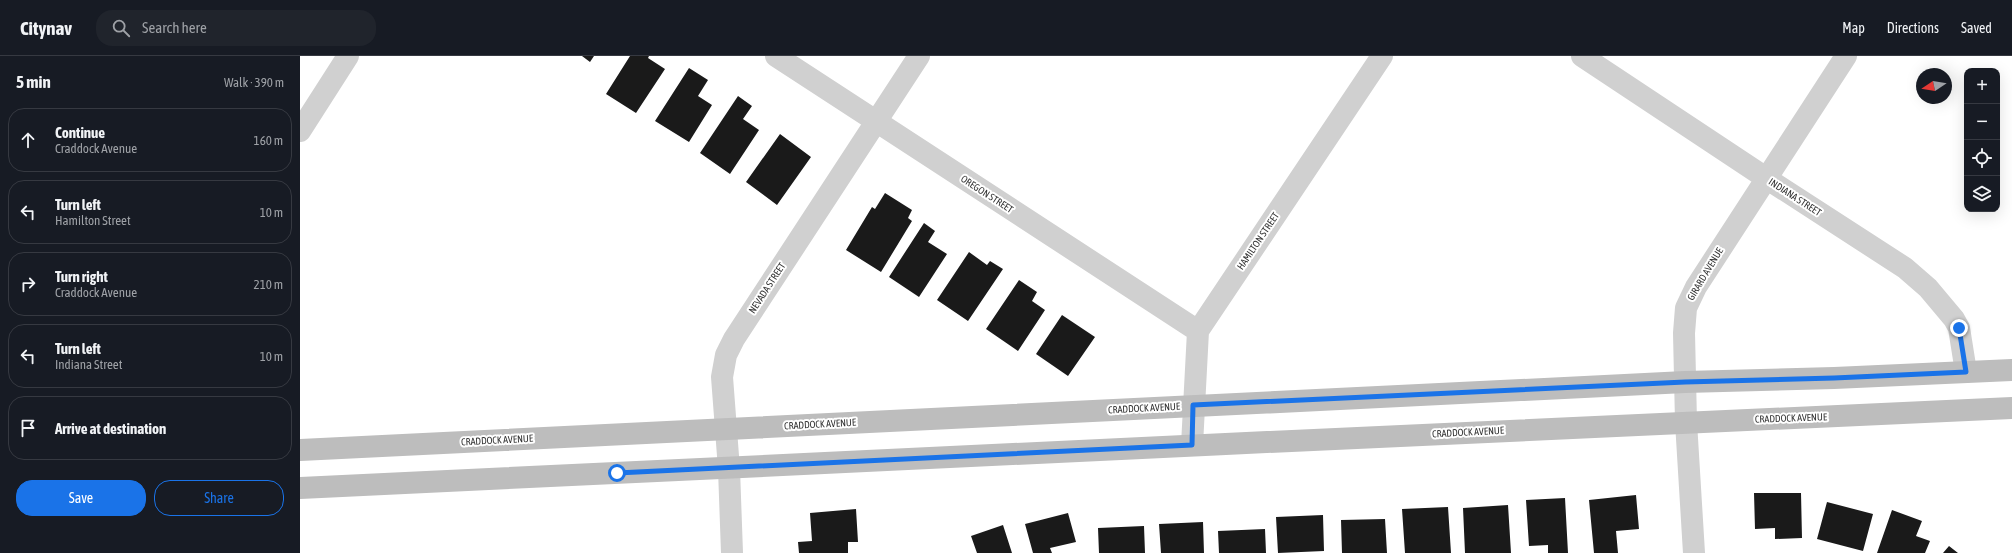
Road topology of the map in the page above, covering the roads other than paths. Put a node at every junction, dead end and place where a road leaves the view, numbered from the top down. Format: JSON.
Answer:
{"nodes":[{"id":1,"x":348,"y":56,"type":"edge"},
{"id":2,"x":776,"y":56,"type":"edge"},
{"id":3,"x":919,"y":56,"type":"edge"},
{"id":4,"x":1382,"y":56,"type":"edge"},
{"id":5,"x":1582,"y":56,"type":"edge"},
{"id":6,"x":1846,"y":56,"type":"edge"},
{"id":7,"x":877,"y":122,"type":"junction"},
{"id":8,"x":300,"y":131,"type":"edge"},
{"id":9,"x":1766,"y":178,"type":"junction"},
{"id":10,"x":1198,"y":331,"type":"junction"},
{"id":11,"x":2012,"y":370,"type":"edge"},
{"id":12,"x":1966,"y":372,"type":"junction"},
{"id":13,"x":1685,"y":382,"type":"junction"},
{"id":14,"x":1193,"y":405,"type":"junction"},
{"id":15,"x":2012,"y":408,"type":"edge"},
{"id":16,"x":1686,"y":422,"type":"junction"},
{"id":17,"x":726,"y":428,"type":"junction"},
{"id":18,"x":1192,"y":445,"type":"junction"},
{"id":19,"x":300,"y":450,"type":"edge"},
{"id":20,"x":729,"y":469,"type":"junction"},
{"id":21,"x":300,"y":488,"type":"edge"},
{"id":22,"x":732,"y":553,"type":"edge"},
{"id":23,"x":1694,"y":553,"type":"edge"}],
"edges":[{"from":1,"to":8,"type":"street"},
{"from":2,"to":7,"type":"street","name":"OREGON STREET"},
{"from":3,"to":7,"type":"street","name":"NEVADA STREET"},
{"from":4,"to":10,"type":"street","name":"HAMILTON STREET"},
{"from":5,"to":9,"type":"street","name":"INDIANA STREET"},
{"from":6,"to":9,"type":"street","name":"GIRARD AVENUE"},
{"from":7,"to":10,"type":"street","name":"OREGON STREET"},
{"from":7,"to":17,"type":"street","name":"NEVADA STREET"},
{"from":9,"to":12,"type":"street","name":"INDIANA STREET"},
{"from":9,"to":13,"type":"street","name":"GIRARD AVENUE"},
{"from":10,"to":14,"type":"street","name":"HAMILTON STREET"},
{"from":11,"to":12,"type":"street","name":"CRADDOCK AVENUE"},
{"from":12,"to":13,"type":"street","name":"CRADDOCK AVENUE"},
{"from":13,"to":14,"type":"street","name":"CRADDOCK AVENUE"},
{"from":13,"to":16,"type":"street","name":"GIRARD AVENUE"},
{"from":14,"to":17,"type":"street","name":"CRADDOCK AVENUE"},
{"from":14,"to":18,"type":"street","name":"HAMILTON STREET"},
{"from":15,"to":16,"type":"street","name":"CRADDOCK AVENUE"},
{"from":16,"to":18,"type":"street","name":"CRADDOCK AVENUE"},
{"from":16,"to":23,"type":"street","name":"GIRARD AVENUE"},
{"from":17,"to":19,"type":"street","name":"CRADDOCK AVENUE"},
{"from":17,"to":20,"type":"street","name":"NEVADA STREET"},
{"from":18,"to":20,"type":"street","name":"CRADDOCK AVENUE"},
{"from":20,"to":21,"type":"street","name":"CRADDOCK AVENUE"},
{"from":20,"to":22,"type":"street","name":"NEVADA STREET"}]}
